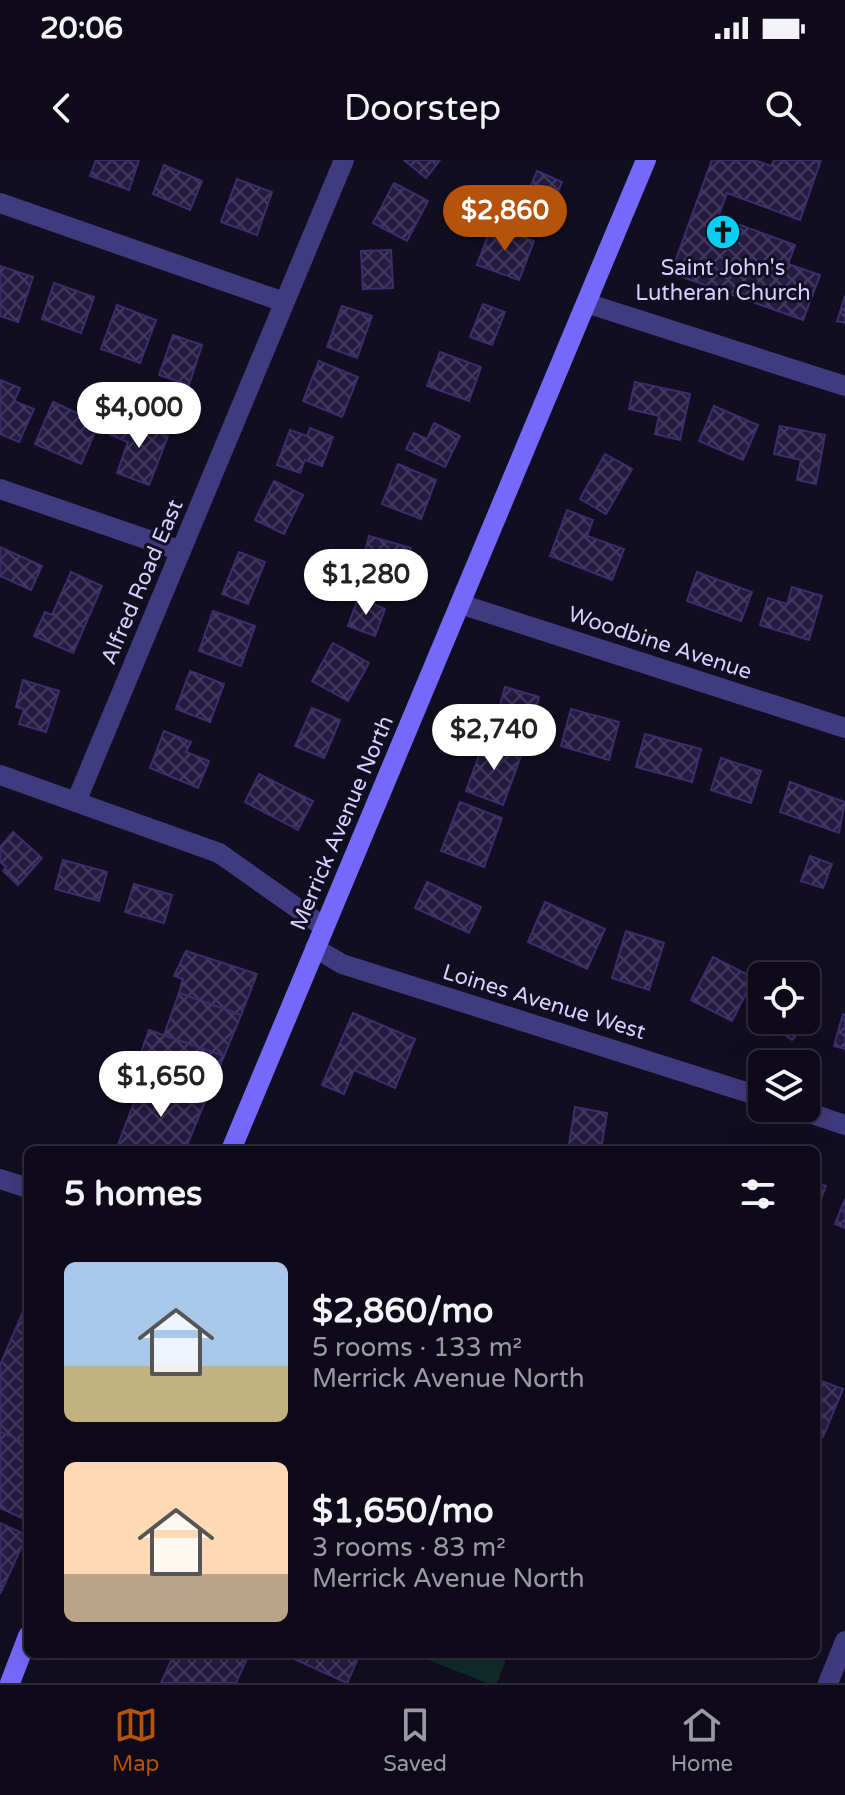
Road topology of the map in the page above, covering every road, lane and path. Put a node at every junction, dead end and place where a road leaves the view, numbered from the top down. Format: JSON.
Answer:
{"nodes":[{"id":1,"x":344,"y":160,"type":"edge"},
{"id":2,"x":646,"y":160,"type":"edge"},
{"id":3,"x":0,"y":203,"type":"edge"},
{"id":4,"x":284,"y":302,"type":"junction"},
{"id":5,"x":586,"y":303,"type":"junction"},
{"id":6,"x":845,"y":386,"type":"edge"},
{"id":7,"x":0,"y":489,"type":"edge"},
{"id":8,"x":181,"y":551,"type":"junction"},
{"id":9,"x":460,"y":604,"type":"junction"},
{"id":10,"x":845,"y":728,"type":"edge"},
{"id":11,"x":0,"y":775,"type":"edge"},
{"id":12,"x":76,"y":802,"type":"junction"},
{"id":13,"x":324,"y":927,"type":"junction"},
{"id":14,"x":315,"y":948,"type":"junction"},
{"id":15,"x":748,"y":1093,"type":"edge"},
{"id":16,"x":820,"y":1116,"type":"edge"},
{"id":17,"x":845,"y":1125,"type":"edge"},
{"id":18,"x":233,"y":1146,"type":"edge"},
{"id":19,"x":0,"y":1179,"type":"edge"},
{"id":20,"x":24,"y":1187,"type":"edge"},
{"id":21,"x":845,"y":1641,"type":"edge"},
{"id":22,"x":24,"y":1646,"type":"edge"},
{"id":23,"x":10,"y":1683,"type":"edge"},
{"id":24,"x":828,"y":1683,"type":"edge"}],
"edges":[{"from":1,"to":4,"type":"street","name":"Alfred Road East"},
{"from":2,"to":5,"type":"main road","name":"Merrick Avenue North"},
{"from":3,"to":4,"type":"street"},
{"from":4,"to":8,"type":"street","name":"Alfred Road East"},
{"from":5,"to":6,"type":"street"},
{"from":5,"to":9,"type":"main road","name":"Merrick Avenue North"},
{"from":7,"to":8,"type":"street"},
{"from":8,"to":12,"type":"street","name":"Alfred Road East"},
{"from":9,"to":10,"type":"street","name":"Woodbine Avenue"},
{"from":9,"to":13,"type":"main road","name":"Merrick Avenue North"},
{"from":11,"to":12,"type":"street"},
{"from":12,"to":13,"type":"street"},
{"from":13,"to":14,"type":"main road","name":"Merrick Avenue North"},
{"from":14,"to":15,"type":"street","name":"Loines Avenue West"},
{"from":14,"to":18,"type":"main road","name":"Merrick Avenue North"},
{"from":16,"to":17,"type":"street"},
{"from":19,"to":20,"type":"street"},
{"from":21,"to":24,"type":"street"},
{"from":22,"to":23,"type":"main road"}]}
